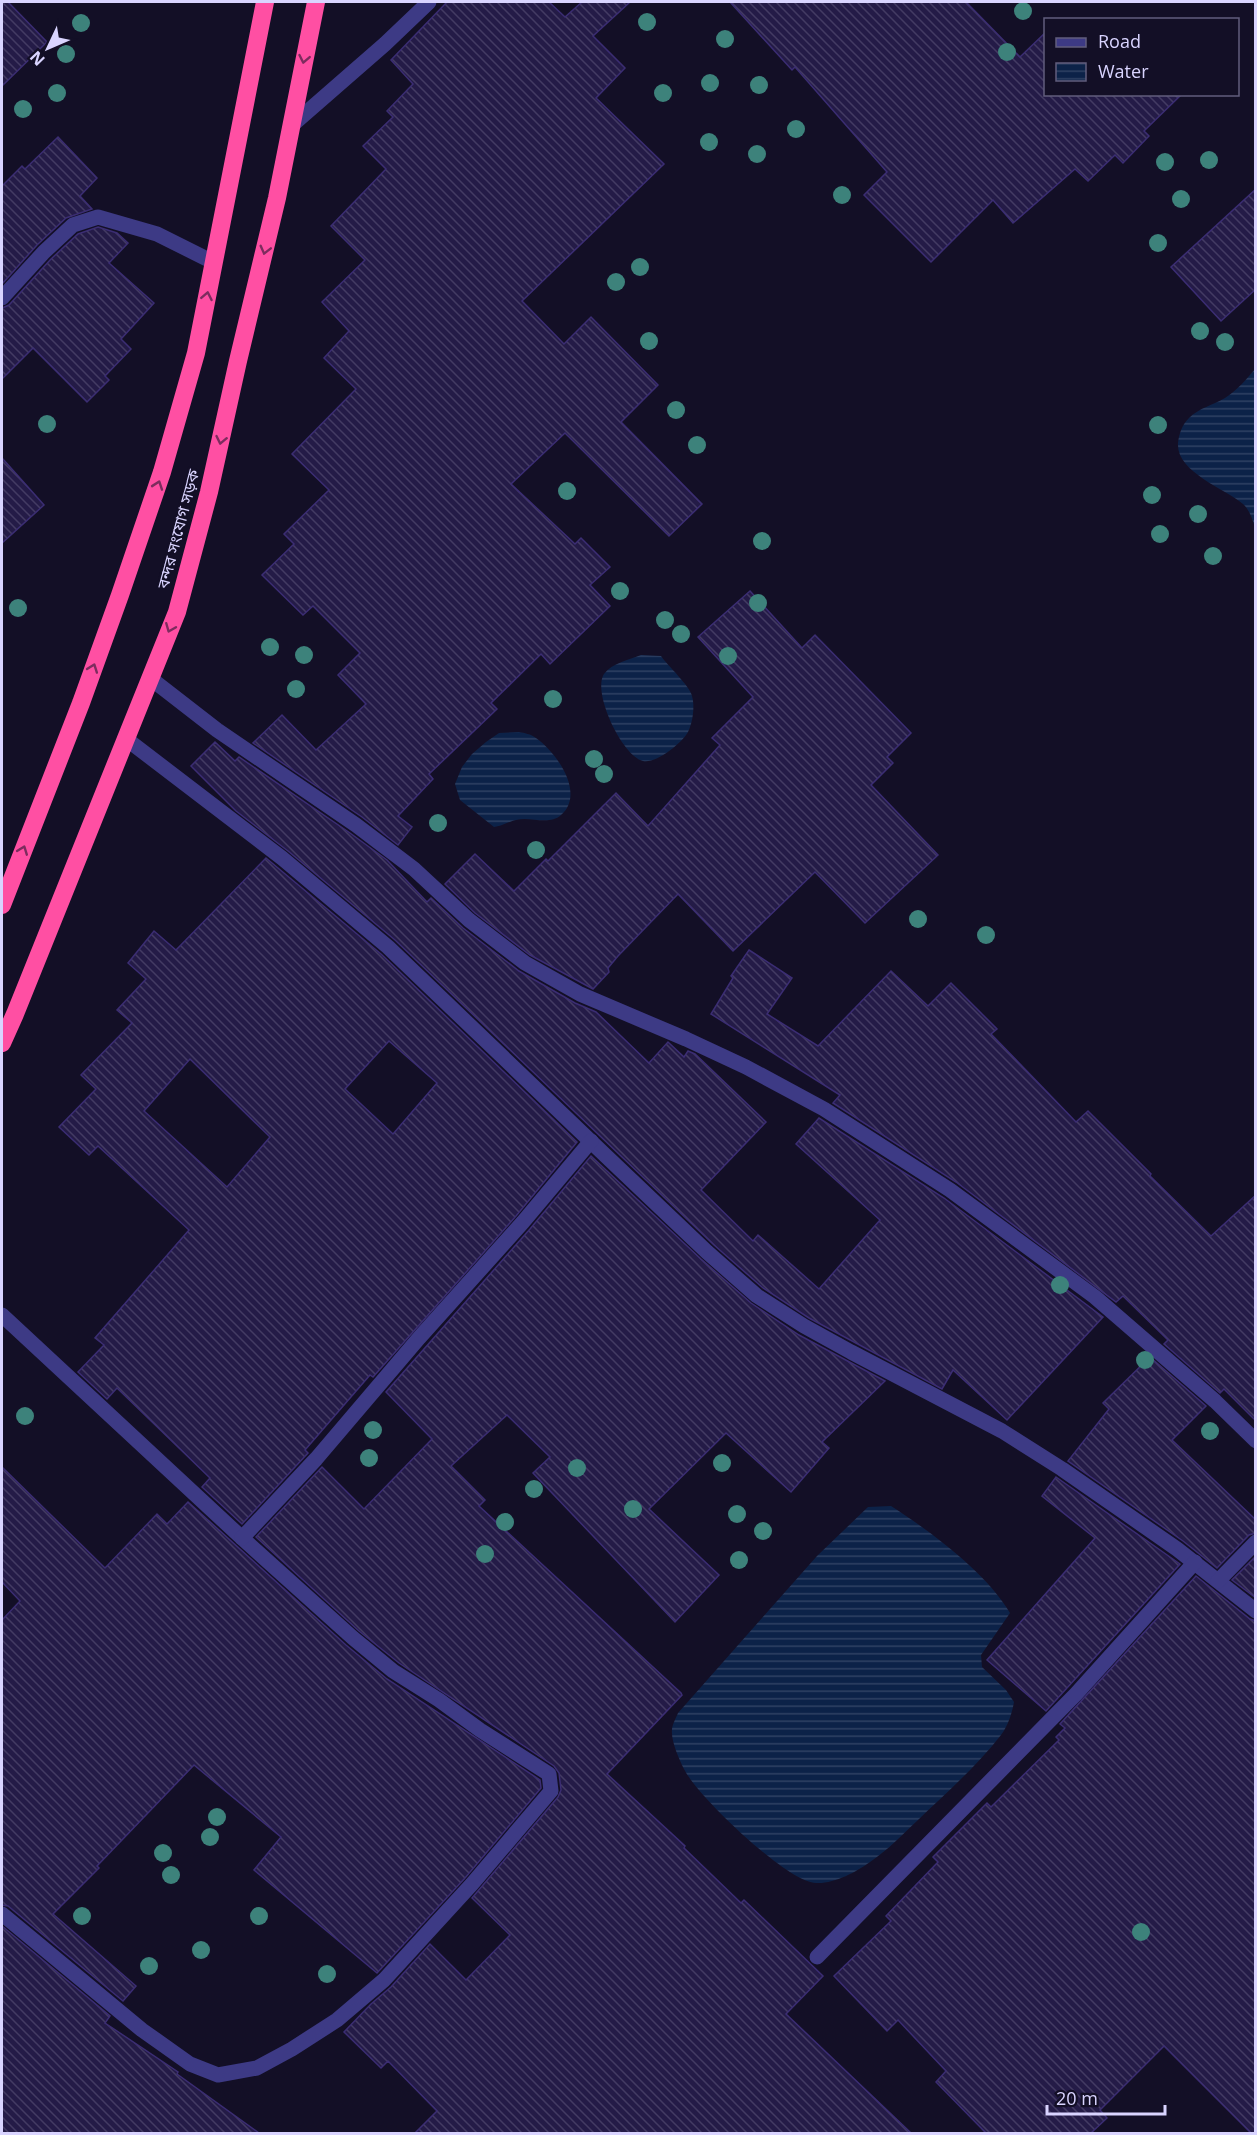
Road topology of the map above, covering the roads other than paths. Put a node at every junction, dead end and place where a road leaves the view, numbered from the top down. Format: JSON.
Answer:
{"nodes":[{"id":1,"x":265,"y":2,"type":"edge"},
{"id":2,"x":316,"y":2,"type":"edge"},
{"id":3,"x":429,"y":2,"type":"edge"},
{"id":4,"x":291,"y":126,"type":"junction"},
{"id":5,"x":213,"y":262,"type":"junction"},
{"id":6,"x":2,"y":298,"type":"edge"},
{"id":7,"x":150,"y":678,"type":"junction"},
{"id":8,"x":125,"y":738,"type":"junction"},
{"id":9,"x":2,"y":905,"type":"edge"},
{"id":10,"x":2,"y":1043,"type":"edge"},
{"id":11,"x":591,"y":1141,"type":"junction"},
{"id":12,"x":2,"y":1315,"type":"edge"},
{"id":13,"x":1256,"y":1441,"type":"edge"},
{"id":14,"x":242,"y":1538,"type":"junction"},
{"id":15,"x":1256,"y":1542,"type":"edge"},
{"id":16,"x":1195,"y":1562,"type":"junction"},
{"id":17,"x":1218,"y":1581,"type":"junction"},
{"id":18,"x":1256,"y":1611,"type":"edge"},
{"id":19,"x":2,"y":1914,"type":"edge"},
{"id":20,"x":817,"y":1957,"type":"dead end"}],
"edges":[{"from":1,"to":5,"type":"highway","name":"বন্দর সংযোগ সড়ক"},
{"from":2,"to":4,"type":"highway","name":"বন্দর সংযোগ সড়ক","one_way":true},
{"from":3,"to":4,"type":"street"},
{"from":4,"to":7,"type":"highway","name":"বন্দর সংযোগ সড়ক","one_way":true},
{"from":5,"to":6,"type":"street"},
{"from":9,"to":5,"type":"highway","name":"বন্দর সংযোগ সড়ক","one_way":true},
{"from":7,"to":8,"type":"highway","name":"বন্দর সংযোগ সড়ক"},
{"from":7,"to":13,"type":"street"},
{"from":8,"to":10,"type":"highway","name":"বন্দর সংযোগ সড়ক"},
{"from":8,"to":11,"type":"street"},
{"from":11,"to":14,"type":"street"},
{"from":11,"to":16,"type":"street"},
{"from":12,"to":14,"type":"street"},
{"from":14,"to":19,"type":"street"},
{"from":15,"to":17,"type":"street"},
{"from":16,"to":17,"type":"street"},
{"from":16,"to":20,"type":"street"},
{"from":17,"to":18,"type":"street"}]}
